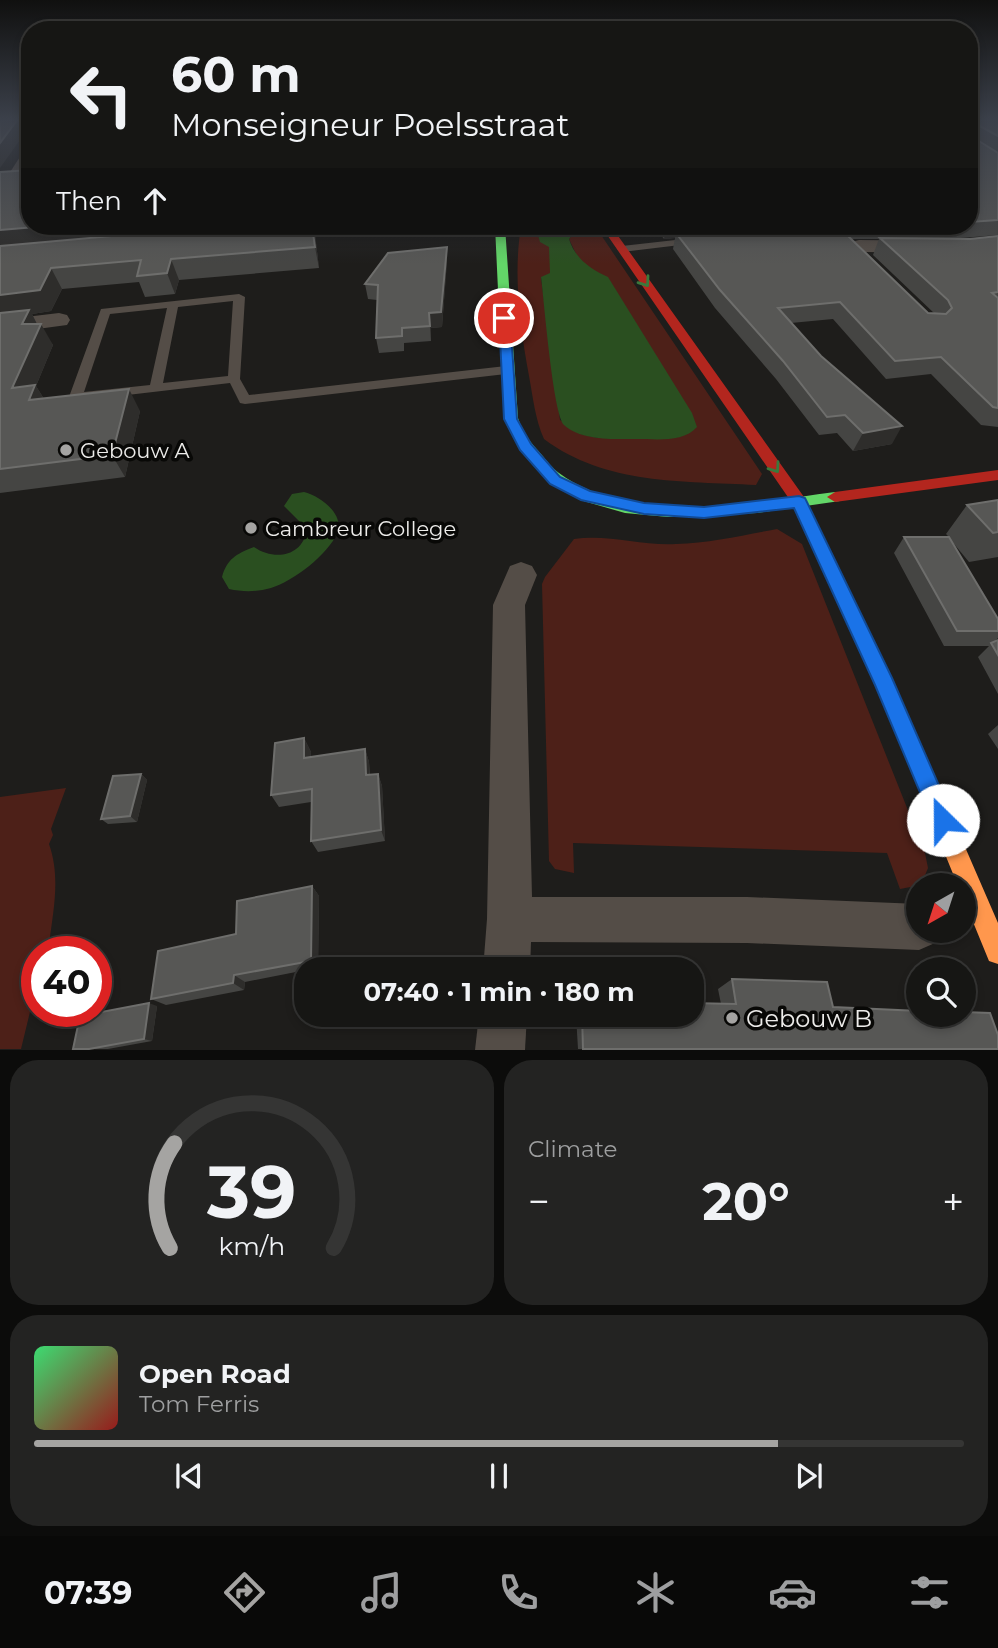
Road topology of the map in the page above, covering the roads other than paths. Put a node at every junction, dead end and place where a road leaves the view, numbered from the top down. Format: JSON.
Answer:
{"nodes":[{"id":1,"x":500,"y":235,"type":"edge"},
{"id":2,"x":612,"y":235,"type":"edge"},
{"id":3,"x":711,"y":240,"type":"edge"},
{"id":4,"x":859,"y":240,"type":"edge"},
{"id":5,"x":998,"y":243,"type":"edge"},
{"id":6,"x":622,"y":249,"type":"junction"},
{"id":7,"x":894,"y":290,"type":"edge"},
{"id":8,"x":173,"y":304,"type":"junction"},
{"id":9,"x":59,"y":320,"type":"dead end"},
{"id":10,"x":0,"y":327,"type":"edge"},
{"id":11,"x":506,"y":370,"type":"junction"},
{"id":12,"x":234,"y":379,"type":"junction"},
{"id":13,"x":156,"y":388,"type":"junction"},
{"id":14,"x":510,"y":419,"type":"junction"},
{"id":15,"x":504,"y":444,"type":"dead end"},
{"id":16,"x":998,"y":475,"type":"edge"},
{"id":17,"x":799,"y":502,"type":"junction"},
{"id":18,"x":575,"y":508,"type":"dead end"},
{"id":19,"x":704,"y":513,"type":"junction"},
{"id":20,"x":521,"y":575,"type":"dead end"},
{"id":21,"x":510,"y":919,"type":"junction"},
{"id":22,"x":906,"y":926,"type":"edge"},
{"id":23,"x":983,"y":937,"type":"edge"},
{"id":24,"x":507,"y":957,"type":"edge"},
{"id":25,"x":502,"y":1027,"type":"edge"},
{"id":26,"x":500,"y":1049,"type":"edge"}],
"edges":[{"from":1,"to":11,"type":"main road"},
{"from":2,"to":6,"type":"main road"},
{"from":3,"to":6,"type":"lane"},
{"from":4,"to":5,"type":"street"},
{"from":4,"to":7,"type":"street"},
{"from":6,"to":17,"type":"main road","one_way":true},
{"from":8,"to":12,"type":"lane"},
{"from":8,"to":13,"type":"lane"},
{"from":8,"to":13,"type":"lane"},
{"from":9,"to":10,"type":"street"},
{"from":11,"to":12,"type":"lane"},
{"from":11,"to":14,"type":"main road"},
{"from":12,"to":13,"type":"lane"},
{"from":14,"to":15,"type":"main road"},
{"from":14,"to":19,"type":"main road"},
{"from":16,"to":17,"type":"main road"},
{"from":17,"to":19,"type":"main road"},
{"from":17,"to":23,"type":"main road"},
{"from":18,"to":19,"type":"main road"},
{"from":20,"to":21,"type":"street"},
{"from":21,"to":22,"type":"street"},
{"from":21,"to":24,"type":"street"},
{"from":25,"to":26,"type":"street"}]}
